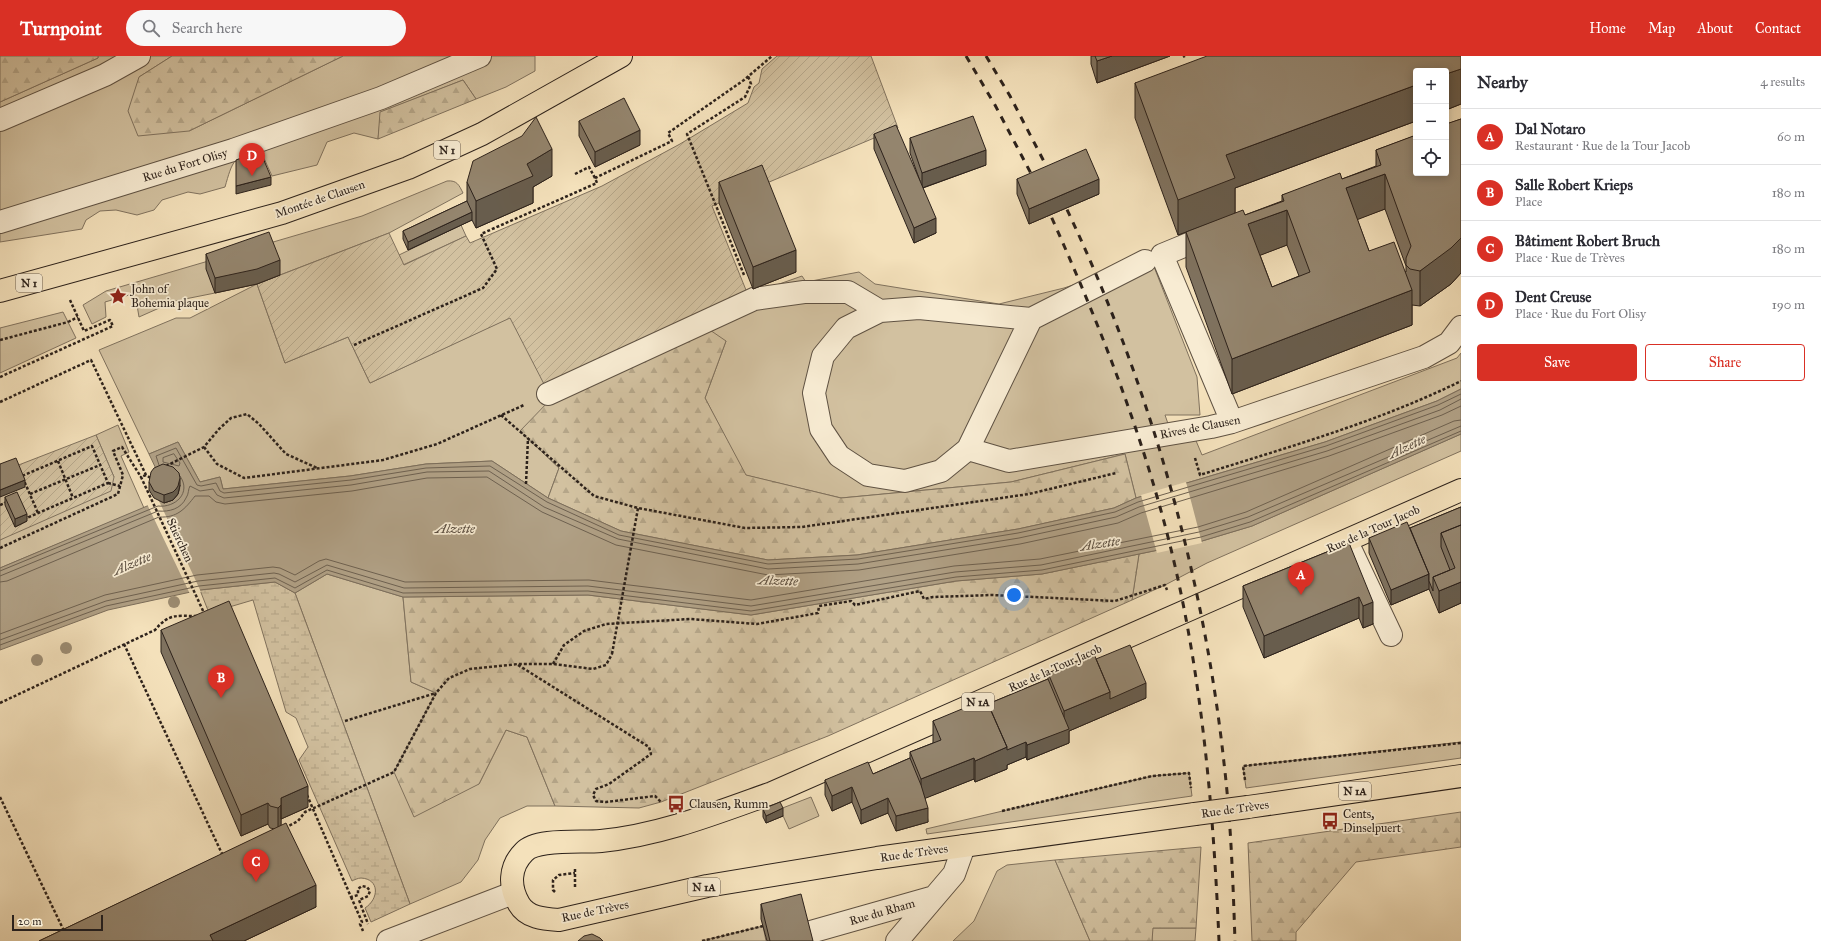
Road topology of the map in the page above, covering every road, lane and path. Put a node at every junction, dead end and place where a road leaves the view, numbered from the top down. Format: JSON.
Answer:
{"nodes":[{"id":1,"x":140,"y":56,"type":"edge"},
{"id":2,"x":480,"y":56,"type":"edge"},
{"id":3,"x":621,"y":56,"type":"edge"},
{"id":4,"x":772,"y":56,"type":"edge"},
{"id":5,"x":748,"y":76,"type":"junction"},
{"id":6,"x":0,"y":120,"type":"edge"},
{"id":7,"x":576,"y":174,"type":"dead end"},
{"id":8,"x":595,"y":178,"type":"junction"},
{"id":9,"x":0,"y":222,"type":"edge"},
{"id":10,"x":1234,"y":226,"type":"edge"},
{"id":11,"x":1145,"y":261,"type":"dead end"},
{"id":12,"x":58,"y":275,"type":"junction"},
{"id":13,"x":0,"y":291,"type":"edge"},
{"id":14,"x":754,"y":299,"type":"junction"},
{"id":15,"x":880,"y":311,"type":"junction"},
{"id":16,"x":78,"y":318,"type":"junction"},
{"id":17,"x":1031,"y":319,"type":"junction"},
{"id":18,"x":1461,"y":327,"type":"edge"},
{"id":19,"x":0,"y":340,"type":"edge"},
{"id":20,"x":354,"y":345,"type":"dead end"},
{"id":21,"x":0,"y":377,"type":"edge"},
{"id":22,"x":1461,"y":381,"type":"edge"},
{"id":23,"x":548,"y":394,"type":"dead end"},
{"id":24,"x":0,"y":402,"type":"edge"},
{"id":25,"x":1232,"y":422,"type":"junction"},
{"id":26,"x":528,"y":438,"type":"junction"},
{"id":27,"x":204,"y":447,"type":"junction"},
{"id":28,"x":968,"y":449,"type":"junction"},
{"id":29,"x":1194,"y":453,"type":"dead end"},
{"id":30,"x":58,"y":461,"type":"junction"},
{"id":31,"x":100,"y":465,"type":"junction"},
{"id":32,"x":163,"y":468,"type":"edge"},
{"id":33,"x":319,"y":469,"type":"junction"},
{"id":34,"x":1119,"y":472,"type":"dead end"},
{"id":35,"x":146,"y":475,"type":"junction"},
{"id":36,"x":141,"y":477,"type":"junction"},
{"id":37,"x":66,"y":480,"type":"junction"},
{"id":38,"x":108,"y":483,"type":"junction"},
{"id":39,"x":157,"y":483,"type":"edge"},
{"id":40,"x":526,"y":484,"type":"dead end"},
{"id":41,"x":120,"y":486,"type":"junction"},
{"id":42,"x":1461,"y":490,"type":"edge"},
{"id":43,"x":30,"y":494,"type":"junction"},
{"id":44,"x":73,"y":498,"type":"junction"},
{"id":45,"x":12,"y":500,"type":"edge"},
{"id":46,"x":0,"y":505,"type":"edge"},
{"id":47,"x":638,"y":508,"type":"junction"},
{"id":48,"x":24,"y":511,"type":"edge"},
{"id":49,"x":38,"y":513,"type":"junction"},
{"id":50,"x":1346,"y":541,"type":"junction"},
{"id":51,"x":0,"y":548,"type":"edge"},
{"id":52,"x":1165,"y":585,"type":"dead end"},
{"id":53,"x":206,"y":616,"type":"junction"},
{"id":54,"x":208,"y":620,"type":"edge"},
{"id":55,"x":1391,"y":635,"type":"dead end"},
{"id":56,"x":124,"y":644,"type":"junction"},
{"id":57,"x":518,"y":664,"type":"junction"},
{"id":58,"x":553,"y":664,"type":"junction"},
{"id":59,"x":436,"y":693,"type":"junction"},
{"id":60,"x":0,"y":703,"type":"edge"},
{"id":61,"x":344,"y":721,"type":"dead end"},
{"id":62,"x":1461,"y":743,"type":"edge"},
{"id":63,"x":1244,"y":770,"type":"dead end"},
{"id":64,"x":1461,"y":776,"type":"edge"},
{"id":65,"x":1190,"y":780,"type":"dead end"},
{"id":66,"x":307,"y":794,"type":"edge"},
{"id":67,"x":0,"y":797,"type":"edge"},
{"id":68,"x":661,"y":802,"type":"dead end"},
{"id":69,"x":313,"y":808,"type":"junction"},
{"id":70,"x":1002,"y":812,"type":"dead end"},
{"id":71,"x":280,"y":830,"type":"edge"},
{"id":72,"x":964,"y":846,"type":"junction"},
{"id":73,"x":229,"y":854,"type":"edge"},
{"id":74,"x":223,"y":856,"type":"junction"},
{"id":75,"x":216,"y":860,"type":"edge"},
{"id":76,"x":576,"y":892,"type":"dead end"},
{"id":77,"x":513,"y":893,"type":"junction"},
{"id":78,"x":559,"y":896,"type":"dead end"},
{"id":79,"x":351,"y":898,"type":"junction"},
{"id":80,"x":934,"y":898,"type":"junction"},
{"id":81,"x":763,"y":926,"type":"edge"},
{"id":82,"x":71,"y":928,"type":"edge"},
{"id":83,"x":370,"y":928,"type":"dead end"},
{"id":84,"x":64,"y":932,"type":"junction"},
{"id":85,"x":807,"y":933,"type":"edge"},
{"id":86,"x":57,"y":935,"type":"edge"},
{"id":87,"x":365,"y":935,"type":"dead end"},
{"id":88,"x":388,"y":941,"type":"edge"},
{"id":89,"x":702,"y":941,"type":"edge"},
{"id":90,"x":897,"y":941,"type":"edge"}],
"edges":[{"from":1,"to":6,"type":"street"},
{"from":2,"to":9,"type":"street","name":"Rue du Fort Olisy"},
{"from":3,"to":12,"type":"main road","name":"Montée de Clausen","number":"N 1"},
{"from":4,"to":5,"type":"path"},
{"from":5,"to":8,"type":"path"},
{"from":5,"to":14,"type":"path"},
{"from":7,"to":8,"type":"path"},
{"from":8,"to":20,"type":"path"},
{"from":10,"to":25,"type":"street"},
{"from":11,"to":17,"type":"street"},
{"from":12,"to":13,"type":"main road","name":"Montée de Clausen","number":"N 1"},
{"from":12,"to":16,"type":"path"},
{"from":14,"to":15,"type":"street"},
{"from":14,"to":23,"type":"street"},
{"from":15,"to":17,"type":"street"},
{"from":15,"to":28,"type":"street"},
{"from":16,"to":19,"type":"path","bridge":true},
{"from":16,"to":21,"type":"path"},
{"from":17,"to":28,"type":"street"},
{"from":18,"to":25,"type":"street","name":"Rives de Clausen"},
{"from":22,"to":29,"type":"path"},
{"from":24,"to":35,"type":"path"},
{"from":25,"to":28,"type":"street","name":"Rives de Clausen"},
{"from":26,"to":33,"type":"path"},
{"from":26,"to":40,"type":"path"},
{"from":26,"to":47,"type":"path"},
{"from":27,"to":32,"type":"path"},
{"from":27,"to":33,"type":"path"},
{"from":27,"to":33,"type":"path"},
{"from":30,"to":31,"type":"path"},
{"from":30,"to":37,"type":"path"},
{"from":30,"to":43,"type":"path"},
{"from":31,"to":37,"type":"path"},
{"from":31,"to":38,"type":"path"},
{"from":34,"to":47,"type":"path"},
{"from":35,"to":36,"type":"path"},
{"from":35,"to":39,"type":"path"},
{"from":36,"to":41,"type":"path","name":"Stierchen"},
{"from":36,"to":53,"type":"path","name":"Stierchen"},
{"from":37,"to":43,"type":"path"},
{"from":37,"to":44,"type":"path"},
{"from":38,"to":41,"type":"path"},
{"from":38,"to":44,"type":"path"},
{"from":41,"to":51,"type":"path"},
{"from":42,"to":50,"type":"main road","name":"Rue de la Tour Jacob","number":"N 1A"},
{"from":43,"to":49,"type":"path"},
{"from":44,"to":49,"type":"path"},
{"from":45,"to":46,"type":"path"},
{"from":47,"to":58,"type":"path","bridge":true},
{"from":48,"to":49,"type":"path"},
{"from":50,"to":55,"type":"street"},
{"from":50,"to":77,"type":"main road","name":"Rue de la Tour Jacob","number":"N 1A"},
{"from":52,"to":58,"type":"path"},
{"from":53,"to":54,"type":"path","name":"Stierchen"},
{"from":53,"to":56,"type":"path"},
{"from":56,"to":60,"type":"path"},
{"from":56,"to":74,"type":"path"},
{"from":57,"to":58,"type":"path"},
{"from":57,"to":59,"type":"path"},
{"from":57,"to":68,"type":"path"},
{"from":59,"to":61,"type":"path"},
{"from":59,"to":69,"type":"path"},
{"from":62,"to":63,"type":"path"},
{"from":64,"to":72,"type":"main road","name":"Rue de Trèves","number":"N 1A","bridge":true},
{"from":65,"to":70,"type":"path"},
{"from":66,"to":69,"type":"path"},
{"from":67,"to":84,"type":"path"},
{"from":69,"to":71,"type":"path"},
{"from":69,"to":79,"type":"path"},
{"from":72,"to":77,"type":"main road","name":"Rue de Trèves","number":"N 1A"},
{"from":72,"to":80,"type":"street","name":"Rue du Rham"},
{"from":73,"to":74,"type":"path"},
{"from":74,"to":75,"type":"path"},
{"from":76,"to":78,"type":"path"},
{"from":77,"to":88,"type":"street"},
{"from":79,"to":83,"type":"path"},
{"from":79,"to":87,"type":"path"},
{"from":80,"to":85,"type":"street","name":"Rue du Rham"},
{"from":80,"to":90,"type":"street","name":"Rue du Rham"},
{"from":81,"to":89,"type":"path"},
{"from":82,"to":84,"type":"path"},
{"from":84,"to":86,"type":"path"}]}
